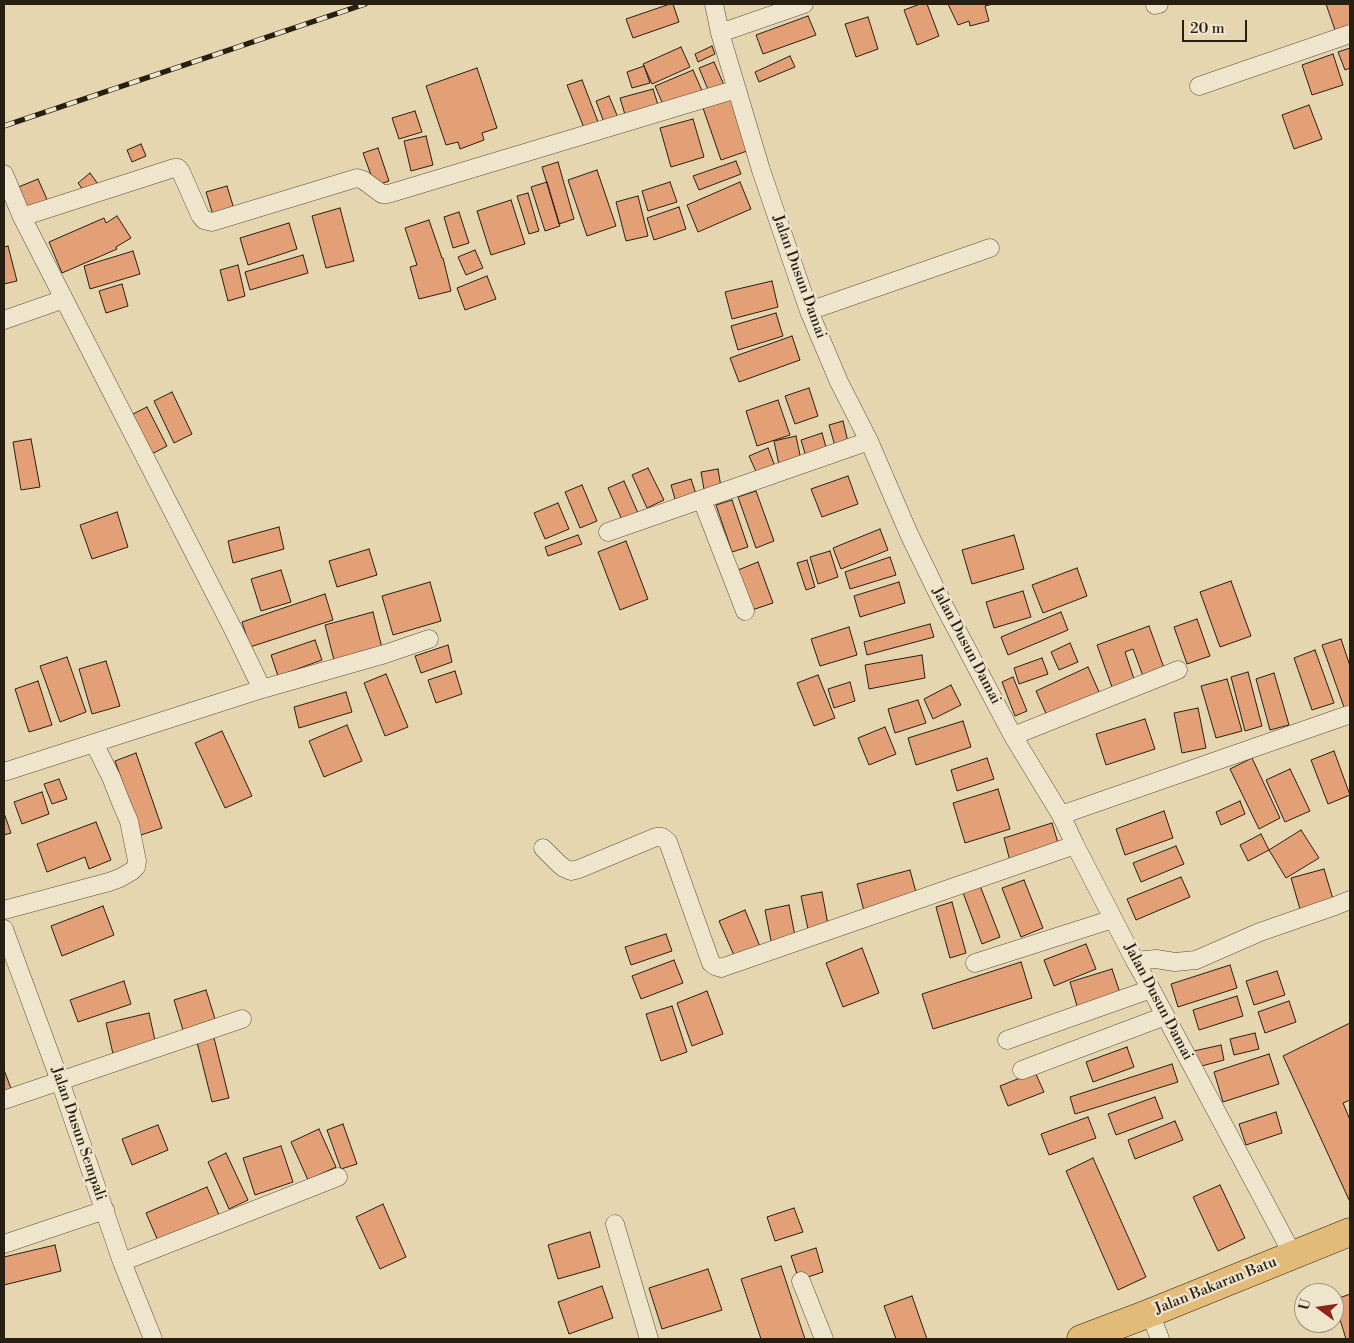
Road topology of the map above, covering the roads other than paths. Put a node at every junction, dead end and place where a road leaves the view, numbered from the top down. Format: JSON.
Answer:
{"nodes":[{"id":1,"x":714,"y":4,"type":"edge"},
{"id":2,"x":804,"y":4,"type":"edge"},
{"id":3,"x":720,"y":33,"type":"junction"},
{"id":4,"x":1350,"y":34,"type":"edge"},
{"id":5,"x":1199,"y":86,"type":"dead end"},
{"id":6,"x":737,"y":89,"type":"junction"},
{"id":7,"x":4,"y":174,"type":"edge"},
{"id":8,"x":22,"y":217,"type":"junction"},
{"id":9,"x":990,"y":248,"type":"dead end"},
{"id":10,"x":64,"y":299,"type":"junction"},
{"id":11,"x":810,"y":311,"type":"junction"},
{"id":12,"x":4,"y":320,"type":"edge"},
{"id":13,"x":869,"y":441,"type":"junction"},
{"id":14,"x":702,"y":500,"type":"junction"},
{"id":15,"x":608,"y":532,"type":"dead end"},
{"id":16,"x":745,"y":610,"type":"dead end"},
{"id":17,"x":429,"y":638,"type":"dead end"},
{"id":18,"x":1178,"y":670,"type":"dead end"},
{"id":19,"x":262,"y":689,"type":"junction"},
{"id":20,"x":1348,"y":715,"type":"dead end"},
{"id":21,"x":1013,"y":736,"type":"junction"},
{"id":22,"x":94,"y":743,"type":"junction"},
{"id":23,"x":4,"y":772,"type":"edge"},
{"id":24,"x":1061,"y":815,"type":"junction"},
{"id":25,"x":1075,"y":845,"type":"junction"},
{"id":26,"x":543,"y":848,"type":"dead end"},
{"id":27,"x":1350,"y":900,"type":"edge"},
{"id":28,"x":4,"y":910,"type":"edge"},
{"id":29,"x":1113,"y":919,"type":"junction"},
{"id":30,"x":4,"y":929,"type":"edge"},
{"id":31,"x":1135,"y":961,"type":"junction"},
{"id":32,"x":975,"y":964,"type":"dead end"},
{"id":33,"x":1151,"y":989,"type":"junction"},
{"id":34,"x":1165,"y":1016,"type":"junction"},
{"id":35,"x":242,"y":1019,"type":"dead end"},
{"id":36,"x":1007,"y":1040,"type":"dead end"},
{"id":37,"x":1022,"y":1070,"type":"dead end"},
{"id":38,"x":60,"y":1082,"type":"junction"},
{"id":39,"x":4,"y":1100,"type":"edge"},
{"id":40,"x":338,"y":1178,"type":"dead end"},
{"id":41,"x":105,"y":1210,"type":"junction"},
{"id":42,"x":615,"y":1224,"type":"dead end"},
{"id":43,"x":1350,"y":1232,"type":"edge"},
{"id":44,"x":4,"y":1244,"type":"edge"},
{"id":45,"x":1293,"y":1255,"type":"junction"},
{"id":46,"x":122,"y":1262,"type":"junction"},
{"id":47,"x":802,"y":1281,"type":"dead end"},
{"id":48,"x":1150,"y":1313,"type":"junction"},
{"id":49,"x":152,"y":1339,"type":"edge"},
{"id":50,"x":649,"y":1339,"type":"edge"},
{"id":51,"x":824,"y":1339,"type":"edge"},
{"id":52,"x":1081,"y":1339,"type":"edge"},
{"id":53,"x":1160,"y":1339,"type":"edge"}],
"edges":[{"from":1,"to":3,"type":"street","name":"Jalan Dusun Damai"},
{"from":2,"to":3,"type":"street"},
{"from":3,"to":6,"type":"street","name":"Jalan Dusun Damai"},
{"from":4,"to":5,"type":"street"},
{"from":6,"to":8,"type":"street"},
{"from":6,"to":11,"type":"street","name":"Jalan Dusun Damai"},
{"from":7,"to":8,"type":"street"},
{"from":8,"to":10,"type":"street"},
{"from":9,"to":11,"type":"street"},
{"from":10,"to":12,"type":"street"},
{"from":10,"to":19,"type":"street"},
{"from":11,"to":13,"type":"street","name":"Jalan Dusun Damai"},
{"from":13,"to":14,"type":"street"},
{"from":13,"to":21,"type":"street","name":"Jalan Dusun Damai"},
{"from":14,"to":15,"type":"street"},
{"from":14,"to":16,"type":"street"},
{"from":17,"to":19,"type":"street"},
{"from":18,"to":21,"type":"street"},
{"from":19,"to":22,"type":"street"},
{"from":20,"to":24,"type":"street"},
{"from":21,"to":24,"type":"street","name":"Jalan Dusun Damai"},
{"from":22,"to":23,"type":"street"},
{"from":22,"to":28,"type":"street"},
{"from":24,"to":25,"type":"street","name":"Jalan Dusun Damai"},
{"from":25,"to":26,"type":"street"},
{"from":25,"to":29,"type":"street","name":"Jalan Dusun Damai"},
{"from":27,"to":31,"type":"street"},
{"from":29,"to":31,"type":"street","name":"Jalan Dusun Damai"},
{"from":29,"to":32,"type":"street"},
{"from":30,"to":38,"type":"street","name":"Jalan Dusun Sempali"},
{"from":31,"to":33,"type":"street","name":"Jalan Dusun Damai"},
{"from":33,"to":34,"type":"street","name":"Jalan Dusun Damai"},
{"from":33,"to":36,"type":"street"},
{"from":34,"to":37,"type":"street"},
{"from":34,"to":45,"type":"street","name":"Jalan Dusun Damai"},
{"from":35,"to":38,"type":"street"},
{"from":38,"to":39,"type":"street"},
{"from":38,"to":41,"type":"street","name":"Jalan Dusun Sempali"},
{"from":40,"to":46,"type":"street"},
{"from":41,"to":44,"type":"street"},
{"from":41,"to":46,"type":"street","name":"Jalan Dusun Sempali"},
{"from":42,"to":50,"type":"street"},
{"from":43,"to":45,"type":"highway","name":"Jalan Bakaran Batu"},
{"from":45,"to":48,"type":"highway","name":"Jalan Bakaran Batu"},
{"from":46,"to":49,"type":"street","name":"Jalan Dusun Sempali"},
{"from":47,"to":51,"type":"street"},
{"from":48,"to":52,"type":"highway","name":"Jalan Bakaran Batu"},
{"from":48,"to":53,"type":"street"}]}
